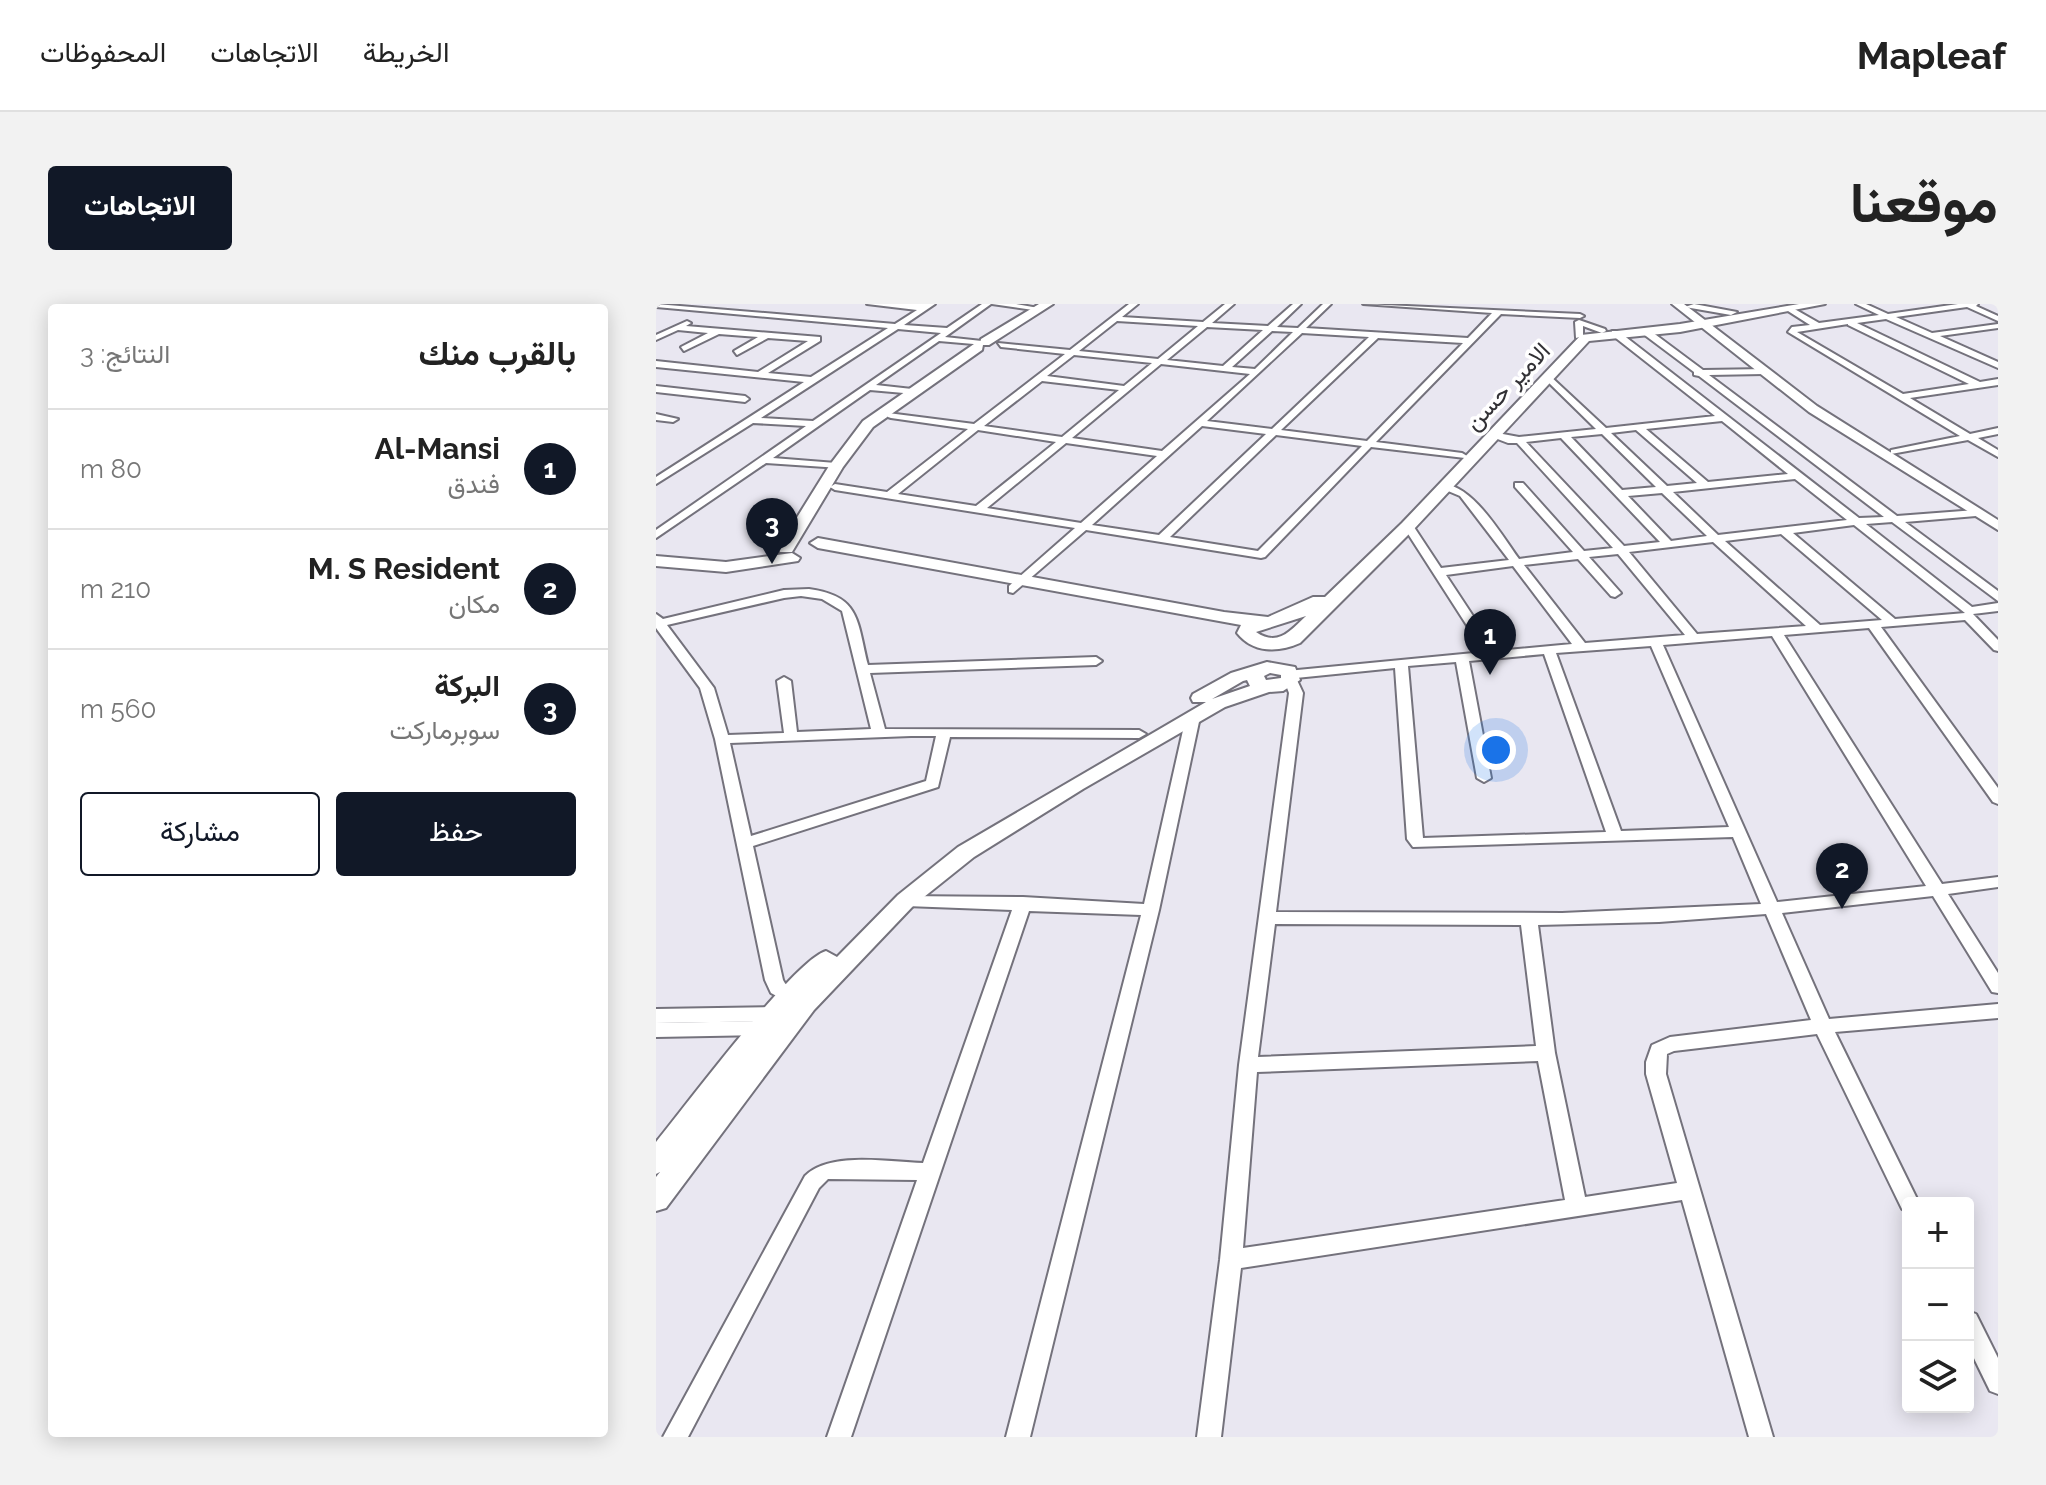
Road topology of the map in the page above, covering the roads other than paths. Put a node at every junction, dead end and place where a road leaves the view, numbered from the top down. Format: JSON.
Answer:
{"nodes":[{"id":1,"x":871,"y":304,"type":"edge"},
{"id":2,"x":987,"y":304,"type":"edge"},
{"id":3,"x":996,"y":304,"type":"edge"},
{"id":4,"x":1058,"y":304,"type":"edge"},
{"id":5,"x":1134,"y":304,"type":"edge"},
{"id":6,"x":1230,"y":304,"type":"edge"},
{"id":7,"x":1297,"y":304,"type":"edge"},
{"id":8,"x":1327,"y":304,"type":"edge"},
{"id":9,"x":1367,"y":304,"type":"edge"},
{"id":10,"x":1676,"y":304,"type":"edge"},
{"id":11,"x":1819,"y":304,"type":"edge"},
{"id":12,"x":1860,"y":304,"type":"edge"},
{"id":13,"x":1971,"y":304,"type":"edge"},
{"id":14,"x":656,"y":305,"type":"edge"},
{"id":15,"x":1403,"y":305,"type":"edge"},
{"id":16,"x":1583,"y":305,"type":"edge"},
{"id":17,"x":928,"y":306,"type":"edge"},
{"id":18,"x":1043,"y":306,"type":"edge"},
{"id":19,"x":1791,"y":306,"type":"edge"},
{"id":20,"x":709,"y":307,"type":"edge"},
{"id":21,"x":1498,"y":312,"type":"junction"},
{"id":22,"x":1743,"y":315,"type":"junction"},
{"id":23,"x":669,"y":317,"type":"dead end"},
{"id":24,"x":1891,"y":317,"type":"junction"},
{"id":25,"x":1703,"y":318,"type":"edge"},
{"id":26,"x":694,"y":319,"type":"junction"},
{"id":27,"x":1117,"y":319,"type":"junction"},
{"id":28,"x":1998,"y":319,"type":"edge"},
{"id":29,"x":1850,"y":323,"type":"junction"},
{"id":30,"x":1579,"y":325,"type":"junction"},
{"id":31,"x":1204,"y":326,"type":"junction"},
{"id":32,"x":1660,"y":326,"type":"junction"},
{"id":33,"x":1818,"y":326,"type":"junction"},
{"id":34,"x":1998,"y":326,"type":"edge"},
{"id":35,"x":897,"y":327,"type":"junction"},
{"id":36,"x":677,"y":328,"type":"junction"},
{"id":37,"x":1272,"y":330,"type":"junction"},
{"id":38,"x":717,"y":331,"type":"junction"},
{"id":39,"x":950,"y":331,"type":"junction"},
{"id":40,"x":1300,"y":331,"type":"junction"},
{"id":41,"x":1645,"y":331,"type":"junction"},
{"id":42,"x":1609,"y":332,"type":"junction"},
{"id":43,"x":659,"y":335,"type":"edge"},
{"id":44,"x":767,"y":335,"type":"junction"},
{"id":45,"x":1376,"y":335,"type":"junction"},
{"id":46,"x":1931,"y":335,"type":"junction"},
{"id":47,"x":938,"y":339,"type":"junction"},
{"id":48,"x":1731,"y":339,"type":"junction"},
{"id":49,"x":1470,"y":341,"type":"junction"},
{"id":50,"x":989,"y":345,"type":"junction"},
{"id":51,"x":684,"y":349,"type":"dead end"},
{"id":52,"x":1078,"y":352,"type":"junction"},
{"id":53,"x":737,"y":353,"type":"dead end"},
{"id":54,"x":1998,"y":355,"type":"edge"},
{"id":55,"x":1981,"y":358,"type":"junction"},
{"id":56,"x":1160,"y":362,"type":"junction"},
{"id":57,"x":656,"y":364,"type":"edge"},
{"id":58,"x":1998,"y":365,"type":"edge"},
{"id":59,"x":693,"y":368,"type":"junction"},
{"id":60,"x":1226,"y":368,"type":"junction"},
{"id":61,"x":1764,"y":371,"type":"junction"},
{"id":62,"x":1257,"y":372,"type":"junction"},
{"id":63,"x":1701,"y":373,"type":"junction"},
{"id":64,"x":760,"y":374,"type":"junction"},
{"id":65,"x":681,"y":375,"type":"dead end"},
{"id":66,"x":1668,"y":375,"type":"junction"},
{"id":67,"x":1042,"y":378,"type":"junction"},
{"id":68,"x":1549,"y":378,"type":"junction"},
{"id":69,"x":812,"y":380,"type":"junction"},
{"id":70,"x":668,"y":381,"type":"dead end"},
{"id":71,"x":1998,"y":382,"type":"edge"},
{"id":72,"x":1979,"y":385,"type":"junction"},
{"id":73,"x":867,"y":387,"type":"junction"},
{"id":74,"x":656,"y":388,"type":"edge"},
{"id":75,"x":1129,"y":389,"type":"junction"},
{"id":76,"x":912,"y":392,"type":"junction"},
{"id":77,"x":1900,"y":397,"type":"junction"},
{"id":78,"x":745,"y":399,"type":"dead end"},
{"id":79,"x":891,"y":415,"type":"junction"},
{"id":80,"x":656,"y":417,"type":"edge"},
{"id":81,"x":1724,"y":418,"type":"junction"},
{"id":82,"x":673,"y":419,"type":"dead end"},
{"id":83,"x":752,"y":420,"type":"junction"},
{"id":84,"x":1200,"y":423,"type":"junction"},
{"id":85,"x":815,"y":424,"type":"junction"},
{"id":86,"x":978,"y":427,"type":"junction"},
{"id":87,"x":1639,"y":428,"type":"junction"},
{"id":88,"x":1607,"y":431,"type":"junction"},
{"id":89,"x":1998,"y":431,"type":"edge"},
{"id":90,"x":1275,"y":433,"type":"junction"},
{"id":91,"x":1564,"y":436,"type":"junction"},
{"id":92,"x":1968,"y":436,"type":"junction"},
{"id":93,"x":1067,"y":439,"type":"junction"},
{"id":94,"x":1488,"y":440,"type":"junction"},
{"id":95,"x":1519,"y":440,"type":"junction"},
{"id":96,"x":1371,"y":445,"type":"junction"},
{"id":97,"x":1894,"y":452,"type":"junction"},
{"id":98,"x":1162,"y":454,"type":"junction"},
{"id":99,"x":1998,"y":454,"type":"edge"},
{"id":100,"x":1462,"y":456,"type":"junction"},
{"id":101,"x":764,"y":460,"type":"junction"},
{"id":102,"x":836,"y":466,"type":"junction"},
{"id":103,"x":1796,"y":476,"type":"junction"},
{"id":104,"x":656,"y":481,"type":"edge"},
{"id":105,"x":1519,"y":485,"type":"dead end"},
{"id":106,"x":1706,"y":485,"type":"junction"},
{"id":107,"x":1441,"y":486,"type":"junction"},
{"id":108,"x":835,"y":487,"type":"junction"},
{"id":109,"x":1665,"y":489,"type":"junction"},
{"id":110,"x":891,"y":494,"type":"junction"},
{"id":111,"x":1618,"y":494,"type":"junction"},
{"id":112,"x":979,"y":509,"type":"junction"},
{"id":113,"x":1976,"y":513,"type":"junction"},
{"id":114,"x":1998,"y":517,"type":"edge"},
{"id":115,"x":1895,"y":519,"type":"junction"},
{"id":116,"x":1855,"y":522,"type":"junction"},
{"id":117,"x":1080,"y":526,"type":"junction"},
{"id":118,"x":1408,"y":526,"type":"junction"},
{"id":119,"x":1998,"y":526,"type":"edge"},
{"id":120,"x":1784,"y":531,"type":"junction"},
{"id":121,"x":656,"y":535,"type":"edge"},
{"id":122,"x":1162,"y":539,"type":"junction"},
{"id":123,"x":1717,"y":540,"type":"junction"},
{"id":124,"x":1669,"y":545,"type":"junction"},
{"id":125,"x":799,"y":549,"type":"junction"},
{"id":126,"x":1622,"y":551,"type":"junction"},
{"id":127,"x":656,"y":554,"type":"edge"},
{"id":128,"x":1582,"y":555,"type":"junction"},
{"id":129,"x":656,"y":561,"type":"edge"},
{"id":130,"x":1518,"y":563,"type":"junction"},
{"id":131,"x":1438,"y":572,"type":"junction"},
{"id":132,"x":1017,"y":585,"type":"junction"},
{"id":133,"x":1615,"y":593,"type":"dead end"},
{"id":134,"x":1998,"y":597,"type":"edge"},
{"id":135,"x":1998,"y":607,"type":"edge"},
{"id":136,"x":1969,"y":614,"type":"junction"},
{"id":137,"x":657,"y":622,"type":"edge"},
{"id":138,"x":1269,"y":622,"type":"junction"},
{"id":139,"x":1893,"y":623,"type":"junction"},
{"id":140,"x":1873,"y":625,"type":"junction"},
{"id":141,"x":1817,"y":629,"type":"junction"},
{"id":142,"x":1776,"y":633,"type":"junction"},
{"id":143,"x":1290,"y":639,"type":"junction"},
{"id":144,"x":1256,"y":640,"type":"junction"},
{"id":145,"x":1695,"y":640,"type":"junction"},
{"id":146,"x":1656,"y":642,"type":"junction"},
{"id":147,"x":1580,"y":646,"type":"junction"},
{"id":148,"x":1998,"y":647,"type":"edge"},
{"id":149,"x":1548,"y":649,"type":"junction"},
{"id":150,"x":1492,"y":654,"type":"junction"},
{"id":151,"x":1462,"y":657,"type":"junction"},
{"id":152,"x":1096,"y":661,"type":"dead end"},
{"id":153,"x":1401,"y":662,"type":"junction"},
{"id":154,"x":864,"y":669,"type":"junction"},
{"id":155,"x":1276,"y":677,"type":"junction"},
{"id":156,"x":784,"y":681,"type":"dead end"},
{"id":157,"x":1193,"y":717,"type":"junction"},
{"id":158,"x":879,"y":732,"type":"junction"},
{"id":159,"x":944,"y":732,"type":"junction"},
{"id":160,"x":791,"y":736,"type":"junction"},
{"id":161,"x":722,"y":739,"type":"junction"},
{"id":162,"x":1130,"y":744,"type":"junction"},
{"id":163,"x":1484,"y":778,"type":"dead end"},
{"id":164,"x":1998,"y":799,"type":"edge"},
{"id":165,"x":1738,"y":832,"type":"junction"},
{"id":166,"x":1615,"y":836,"type":"junction"},
{"id":167,"x":746,"y":843,"type":"junction"},
{"id":168,"x":1998,"y":882,"type":"edge"},
{"id":169,"x":1939,"y":890,"type":"junction"},
{"id":170,"x":906,"y":900,"type":"junction"},
{"id":171,"x":1023,"y":903,"type":"junction"},
{"id":172,"x":1769,"y":908,"type":"junction"},
{"id":173,"x":1151,"y":910,"type":"junction"},
{"id":174,"x":1269,"y":918,"type":"junction"},
{"id":175,"x":1529,"y":919,"type":"junction"},
{"id":176,"x":1998,"y":987,"type":"edge"},
{"id":177,"x":1998,"y":1011,"type":"edge"},
{"id":178,"x":786,"y":1014,"type":"junction"},
{"id":179,"x":656,"y":1016,"type":"edge"},
{"id":180,"x":1823,"y":1026,"type":"junction"},
{"id":181,"x":656,"y":1030,"type":"edge"},
{"id":182,"x":1546,"y":1053,"type":"junction"},
{"id":183,"x":1248,"y":1065,"type":"junction"},
{"id":184,"x":656,"y":1162,"type":"edge"},
{"id":185,"x":928,"y":1172,"type":"junction"},
{"id":186,"x":1690,"y":1190,"type":"junction"},
{"id":187,"x":1906,"y":1197,"type":"edge"},
{"id":188,"x":656,"y":1199,"type":"edge"},
{"id":189,"x":1577,"y":1207,"type":"junction"},
{"id":190,"x":1231,"y":1260,"type":"junction"},
{"id":191,"x":1974,"y":1334,"type":"edge"},
{"id":192,"x":1998,"y":1383,"type":"edge"},
{"id":193,"x":675,"y":1437,"type":"edge"},
{"id":194,"x":839,"y":1437,"type":"edge"},
{"id":195,"x":1018,"y":1437,"type":"edge"},
{"id":196,"x":1209,"y":1437,"type":"edge"},
{"id":197,"x":1761,"y":1437,"type":"edge"}],
"edges":[{"from":1,"to":17,"type":"street"},
{"from":2,"to":39,"type":"street"},
{"from":3,"to":18,"type":"street"},
{"from":4,"to":50,"type":"main road"},
{"from":5,"to":27,"type":"street"},
{"from":6,"to":31,"type":"street"},
{"from":7,"to":37,"type":"street"},
{"from":8,"to":40,"type":"street"},
{"from":9,"to":15,"type":"street"},
{"from":10,"to":25,"type":"main road"},
{"from":10,"to":32,"type":"main road"},
{"from":11,"to":19,"type":"main road","name":"الامير حسن"},
{"from":12,"to":24,"type":"street"},
{"from":13,"to":24,"type":"street"},
{"from":13,"to":28,"type":"street"},
{"from":14,"to":20,"type":"street"},
{"from":15,"to":21,"type":"street"},
{"from":16,"to":30,"type":"street"},
{"from":17,"to":35,"type":"street"},
{"from":18,"to":50,"type":"main road"},
{"from":19,"to":22,"type":"main road","name":"الامير حسن"},
{"from":19,"to":33,"type":"street"},
{"from":20,"to":26,"type":"street"},
{"from":20,"to":35,"type":"street"},
{"from":21,"to":30,"type":"street"},
{"from":21,"to":49,"type":"street"},
{"from":22,"to":25,"type":"main road","name":"الامير حسن"},
{"from":22,"to":48,"type":"main road"},
{"from":23,"to":26,"type":"street"},
{"from":24,"to":29,"type":"street"},
{"from":24,"to":46,"type":"street"},
{"from":25,"to":32,"type":"main road","name":"الامير حسن"},
{"from":25,"to":41,"type":"main road","name":"الامير حسن"},
{"from":25,"to":48,"type":"main road"},
{"from":25,"to":61,"type":"main road"},
{"from":26,"to":36,"type":"street"},
{"from":27,"to":31,"type":"street"},
{"from":27,"to":52,"type":"street"},
{"from":29,"to":33,"type":"street"},
{"from":29,"to":72,"type":"street"},
{"from":30,"to":42,"type":"main road","name":"الامير حسن"},
{"from":30,"to":100,"type":"main road","name":"الامير حسن"},
{"from":31,"to":37,"type":"street"},
{"from":31,"to":56,"type":"street"},
{"from":32,"to":42,"type":"main road","name":"الامير حسن"},
{"from":33,"to":77,"type":"street"},
{"from":34,"to":46,"type":"street"},
{"from":35,"to":39,"type":"street"},
{"from":35,"to":69,"type":"street"},
{"from":36,"to":38,"type":"street"},
{"from":36,"to":43,"type":"street"},
{"from":37,"to":40,"type":"street"},
{"from":37,"to":60,"type":"street"},
{"from":38,"to":44,"type":"street"},
{"from":38,"to":51,"type":"street"},
{"from":39,"to":47,"type":"street"},
{"from":40,"to":45,"type":"street"},
{"from":40,"to":62,"type":"street"},
{"from":41,"to":42,"type":"main road","name":"الامير حسن"},
{"from":41,"to":63,"type":"street"},
{"from":42,"to":66,"type":"street"},
{"from":42,"to":68,"type":"main road","name":"الامير حسن"},
{"from":44,"to":53,"type":"street"},
{"from":44,"to":64,"type":"street"},
{"from":45,"to":49,"type":"street"},
{"from":45,"to":90,"type":"street"},
{"from":46,"to":55,"type":"street"},
{"from":47,"to":50,"type":"street"},
{"from":47,"to":73,"type":"street"},
{"from":48,"to":97,"type":"main road"},
{"from":49,"to":96,"type":"street"},
{"from":50,"to":52,"type":"street"},
{"from":50,"to":76,"type":"main road"},
{"from":50,"to":79,"type":"main road"},
{"from":52,"to":56,"type":"street"},
{"from":52,"to":67,"type":"street"},
{"from":54,"to":55,"type":"street"},
{"from":55,"to":58,"type":"street"},
{"from":56,"to":60,"type":"street"},
{"from":56,"to":75,"type":"street"},
{"from":57,"to":59,"type":"street"},
{"from":59,"to":64,"type":"street"},
{"from":59,"to":65,"type":"street"},
{"from":60,"to":62,"type":"street"},
{"from":61,"to":63,"type":"street"},
{"from":61,"to":113,"type":"main road"},
{"from":62,"to":84,"type":"street"},
{"from":63,"to":66,"type":"street"},
{"from":63,"to":115,"type":"street"},
{"from":64,"to":69,"type":"street"},
{"from":66,"to":81,"type":"street"},
{"from":67,"to":75,"type":"street"},
{"from":67,"to":86,"type":"street"},
{"from":68,"to":88,"type":"street"},
{"from":68,"to":94,"type":"main road","name":"الامير حسن"},
{"from":69,"to":83,"type":"street"},
{"from":70,"to":74,"type":"street"},
{"from":71,"to":72,"type":"street"},
{"from":72,"to":77,"type":"street"},
{"from":73,"to":76,"type":"street"},
{"from":73,"to":85,"type":"street"},
{"from":74,"to":78,"type":"street"},
{"from":75,"to":93,"type":"street"},
{"from":76,"to":102,"type":"main road"},
{"from":77,"to":92,"type":"street"},
{"from":79,"to":86,"type":"street"},
{"from":79,"to":108,"type":"main road"},
{"from":80,"to":82,"type":"street"},
{"from":81,"to":87,"type":"street"},
{"from":81,"to":103,"type":"street"},
{"from":83,"to":85,"type":"street"},
{"from":83,"to":104,"type":"street"},
{"from":84,"to":90,"type":"street"},
{"from":84,"to":98,"type":"street"},
{"from":85,"to":101,"type":"street"},
{"from":86,"to":93,"type":"street"},
{"from":86,"to":110,"type":"street"},
{"from":87,"to":88,"type":"street"},
{"from":87,"to":106,"type":"street"},
{"from":88,"to":91,"type":"street"},
{"from":88,"to":109,"type":"street"},
{"from":89,"to":92,"type":"street"},
{"from":90,"to":96,"type":"street"},
{"from":90,"to":122,"type":"street"},
{"from":91,"to":95,"type":"street"},
{"from":91,"to":111,"type":"street"},
{"from":92,"to":97,"type":"street"},
{"from":92,"to":99,"type":"street"},
{"from":93,"to":98,"type":"street"},
{"from":93,"to":112,"type":"street"},
{"from":94,"to":95,"type":"street"},
{"from":94,"to":107,"type":"main road","name":"الامير حسن"},
{"from":95,"to":126,"type":"street"},
{"from":96,"to":100,"type":"street"},
{"from":96,"to":122,"type":"street"},
{"from":97,"to":114,"type":"main road"},
{"from":98,"to":117,"type":"street"},
{"from":100,"to":107,"type":"main road","name":"الامير حسن"},
{"from":101,"to":102,"type":"street"},
{"from":101,"to":121,"type":"street"},
{"from":102,"to":125,"type":"main road"},
{"from":103,"to":106,"type":"street"},
{"from":103,"to":116,"type":"street"},
{"from":105,"to":128,"type":"street"},
{"from":106,"to":109,"type":"street"},
{"from":107,"to":118,"type":"main road","name":"الامير حسن"},
{"from":107,"to":130,"type":"street"},
{"from":107,"to":138,"type":"main road","name":"الامير حسن"},
{"from":108,"to":110,"type":"street"},
{"from":108,"to":125,"type":"main road"},
{"from":109,"to":111,"type":"street"},
{"from":109,"to":123,"type":"street"},
{"from":110,"to":112,"type":"street"},
{"from":111,"to":124,"type":"street"},
{"from":112,"to":117,"type":"street"},
{"from":113,"to":115,"type":"street"},
{"from":113,"to":119,"type":"main road"},
{"from":115,"to":116,"type":"street"},
{"from":115,"to":134,"type":"street"},
{"from":116,"to":120,"type":"street"},
{"from":116,"to":136,"type":"street"},
{"from":117,"to":122,"type":"street"},
{"from":117,"to":132,"type":"street"},
{"from":118,"to":131,"type":"street"},
{"from":118,"to":143,"type":"main road","name":"الامير حسن"},
{"from":120,"to":123,"type":"street"},
{"from":120,"to":139,"type":"street"},
{"from":123,"to":124,"type":"street"},
{"from":123,"to":141,"type":"street"},
{"from":124,"to":126,"type":"street"},
{"from":125,"to":127,"type":"main road"},
{"from":125,"to":129,"type":"main road"},
{"from":125,"to":132,"type":"main road"},
{"from":126,"to":128,"type":"street"},
{"from":126,"to":145,"type":"street"},
{"from":128,"to":130,"type":"street"},
{"from":128,"to":133,"type":"street"},
{"from":130,"to":131,"type":"street"},
{"from":130,"to":147,"type":"street"},
{"from":131,"to":150,"type":"street"},
{"from":132,"to":138,"type":"main road"},
{"from":132,"to":144,"type":"main road"},
{"from":135,"to":136,"type":"street"},
{"from":136,"to":139,"type":"street"},
{"from":136,"to":148,"type":"street"},
{"from":137,"to":154,"type":"street"},
{"from":137,"to":161,"type":"street"},
{"from":138,"to":143,"type":"main road"},
{"from":138,"to":144,"type":"main road","name":"الامير حسن"},
{"from":139,"to":140,"type":"street"},
{"from":140,"to":141,"type":"street"},
{"from":140,"to":164,"type":"street"},
{"from":141,"to":142,"type":"street"},
{"from":142,"to":145,"type":"street"},
{"from":142,"to":169,"type":"street"},
{"from":143,"to":144,"type":"main road"},
{"from":143,"to":155,"type":"main road"},
{"from":144,"to":155,"type":"main road"},
{"from":145,"to":146,"type":"street"},
{"from":146,"to":147,"type":"street"},
{"from":146,"to":165,"type":"street"},
{"from":147,"to":149,"type":"street"},
{"from":149,"to":150,"type":"street"},
{"from":149,"to":166,"type":"street"},
{"from":150,"to":151,"type":"street"},
{"from":151,"to":153,"type":"street"},
{"from":151,"to":163,"type":"street"},
{"from":152,"to":154,"type":"street"},
{"from":153,"to":155,"type":"street"},
{"from":153,"to":166,"type":"street"},
{"from":154,"to":158,"type":"street"},
{"from":155,"to":157,"type":"main road"},
{"from":155,"to":162,"type":"main road"},
{"from":155,"to":174,"type":"street"},
{"from":156,"to":160,"type":"street"},
{"from":157,"to":162,"type":"main road"},
{"from":157,"to":173,"type":"street"},
{"from":158,"to":159,"type":"street"},
{"from":158,"to":160,"type":"street"},
{"from":159,"to":162,"type":"street"},
{"from":159,"to":167,"type":"street"},
{"from":160,"to":161,"type":"street"},
{"from":161,"to":167,"type":"street"},
{"from":162,"to":170,"type":"main road"},
{"from":162,"to":178,"type":"main road"},
{"from":165,"to":166,"type":"street"},
{"from":165,"to":172,"type":"street"},
{"from":167,"to":178,"type":"street"},
{"from":168,"to":169,"type":"street"},
{"from":169,"to":172,"type":"street"},
{"from":169,"to":176,"type":"street"},
{"from":170,"to":171,"type":"street"},
{"from":170,"to":178,"type":"main road"},
{"from":171,"to":173,"type":"street"},
{"from":171,"to":185,"type":"street"},
{"from":172,"to":175,"type":"street"},
{"from":172,"to":180,"type":"street"},
{"from":173,"to":195,"type":"street"},
{"from":174,"to":175,"type":"street"},
{"from":174,"to":183,"type":"street"},
{"from":175,"to":182,"type":"street"},
{"from":177,"to":180,"type":"street"},
{"from":178,"to":179,"type":"street"},
{"from":178,"to":181,"type":"street"},
{"from":178,"to":184,"type":"main road"},
{"from":178,"to":188,"type":"main road"},
{"from":180,"to":186,"type":"street"},
{"from":180,"to":187,"type":"street"},
{"from":182,"to":183,"type":"street"},
{"from":182,"to":189,"type":"street"},
{"from":183,"to":190,"type":"street"},
{"from":185,"to":193,"type":"street"},
{"from":185,"to":194,"type":"street"},
{"from":186,"to":189,"type":"street"},
{"from":186,"to":197,"type":"street"},
{"from":189,"to":190,"type":"street"},
{"from":190,"to":196,"type":"street"},
{"from":191,"to":192,"type":"street"}]}
